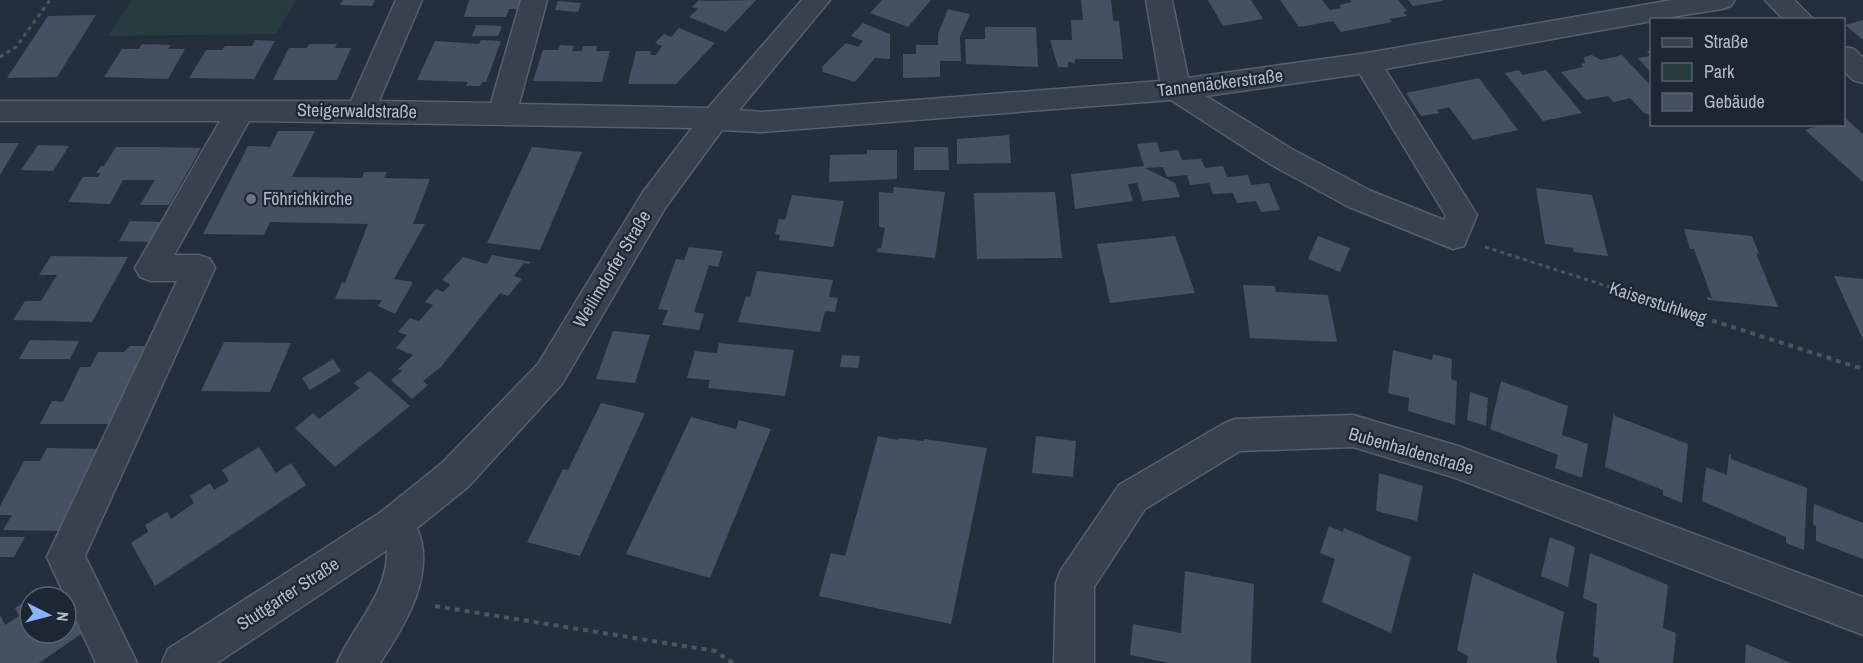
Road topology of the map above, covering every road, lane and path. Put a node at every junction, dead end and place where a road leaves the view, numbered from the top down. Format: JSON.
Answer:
{"nodes":[{"id":1,"x":50,"y":0,"type":"edge"},
{"id":2,"x":409,"y":0,"type":"edge"},
{"id":3,"x":534,"y":0,"type":"edge"},
{"id":4,"x":817,"y":0,"type":"edge"},
{"id":5,"x":1159,"y":0,"type":"edge"},
{"id":6,"x":1722,"y":0,"type":"edge"},
{"id":7,"x":1778,"y":0,"type":"edge"},
{"id":8,"x":1799,"y":18,"type":"edge"},
{"id":9,"x":0,"y":57,"type":"edge"},
{"id":10,"x":1845,"y":57,"type":"edge"},
{"id":11,"x":1367,"y":63,"type":"junction"},
{"id":12,"x":1863,"y":73,"type":"edge"},
{"id":13,"x":1176,"y":90,"type":"junction"},
{"id":14,"x":241,"y":110,"type":"junction"},
{"id":15,"x":0,"y":111,"type":"edge"},
{"id":16,"x":361,"y":111,"type":"junction"},
{"id":17,"x":502,"y":114,"type":"junction"},
{"id":18,"x":714,"y":120,"type":"junction"},
{"id":19,"x":1458,"y":226,"type":"junction"},
{"id":20,"x":1863,"y":369,"type":"edge"},
{"id":21,"x":394,"y":524,"type":"junction"},
{"id":22,"x":458,"y":611,"type":"dead end"},
{"id":23,"x":1863,"y":616,"type":"edge"},
{"id":24,"x":117,"y":663,"type":"edge"},
{"id":25,"x":182,"y":663,"type":"edge"},
{"id":26,"x":357,"y":663,"type":"edge"},
{"id":27,"x":733,"y":663,"type":"edge"},
{"id":28,"x":1074,"y":663,"type":"edge"}],
"edges":[{"from":1,"to":9,"type":"path"},
{"from":2,"to":16,"type":"street"},
{"from":3,"to":17,"type":"street"},
{"from":4,"to":18,"type":"street","name":"Weilimdorfer Straße"},
{"from":5,"to":13,"type":"street"},
{"from":6,"to":11,"type":"street","name":"Tannenäckerstraße"},
{"from":7,"to":8,"type":"street"},
{"from":10,"to":12,"type":"street"},
{"from":11,"to":13,"type":"street","name":"Tannenäckerstraße"},
{"from":11,"to":19,"type":"street"},
{"from":13,"to":18,"type":"street","name":"Tannenäckerstraße"},
{"from":13,"to":19,"type":"street"},
{"from":14,"to":15,"type":"street","name":"Steigerwaldstraße"},
{"from":14,"to":16,"type":"street","name":"Steigerwaldstraße"},
{"from":14,"to":24,"type":"street"},
{"from":16,"to":17,"type":"street","name":"Steigerwaldstraße"},
{"from":17,"to":18,"type":"street","name":"Steigerwaldstraße"},
{"from":18,"to":21,"type":"street","name":"Weilimdorfer Straße"},
{"from":19,"to":20,"type":"path","name":"Kaiserstuhlweg"},
{"from":21,"to":25,"type":"street","name":"Stuttgarter Straße"},
{"from":21,"to":26,"type":"street"},
{"from":22,"to":27,"type":"path"},
{"from":23,"to":28,"type":"street","name":"Bubenhaldenstraße"}]}
